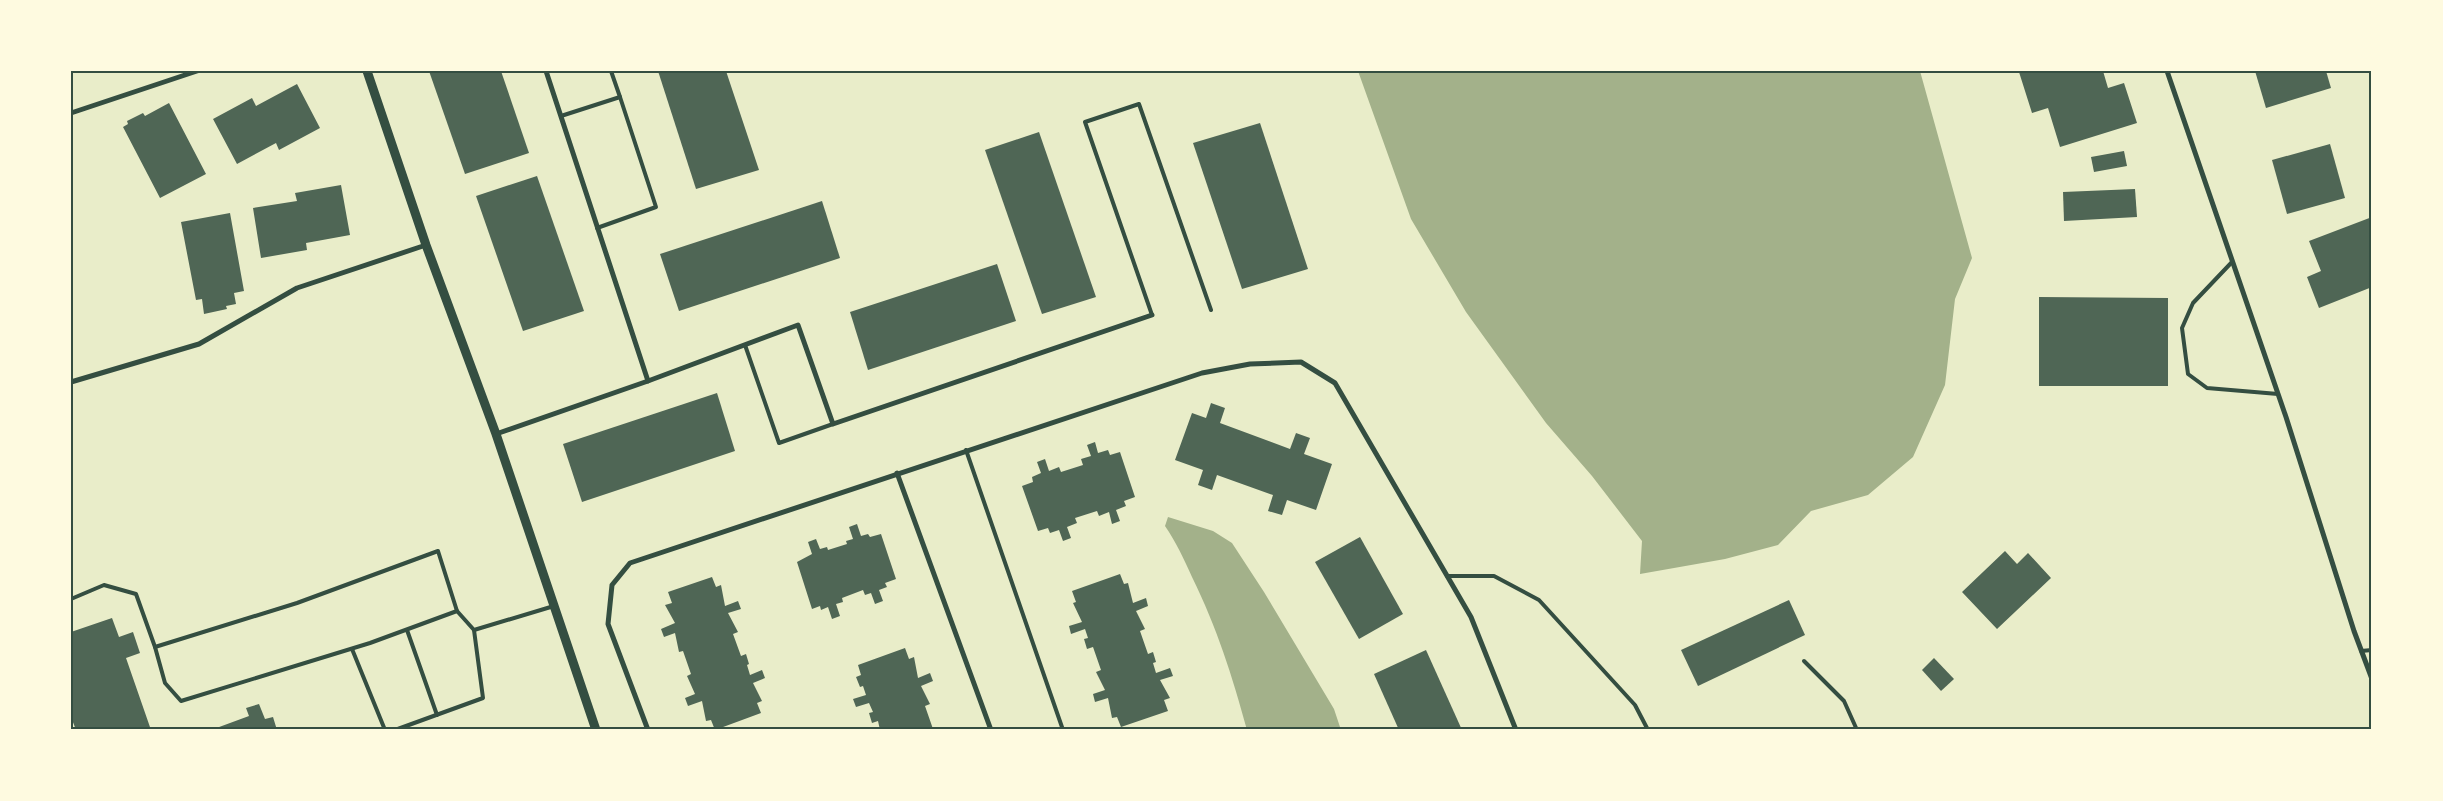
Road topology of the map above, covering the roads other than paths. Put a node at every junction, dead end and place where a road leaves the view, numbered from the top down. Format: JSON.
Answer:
{"nodes":[{"id":1,"x":197,"y":71,"type":"edge"},
{"id":2,"x":367,"y":71,"type":"edge"},
{"id":3,"x":546,"y":71,"type":"edge"},
{"id":4,"x":611,"y":71,"type":"edge"},
{"id":5,"x":2167,"y":71,"type":"edge"},
{"id":6,"x":620,"y":97,"type":"junction"},
{"id":7,"x":71,"y":113,"type":"edge"},
{"id":8,"x":561,"y":116,"type":"junction"},
{"id":9,"x":597,"y":228,"type":"junction"},
{"id":10,"x":426,"y":245,"type":"junction"},
{"id":11,"x":2232,"y":262,"type":"junction"},
{"id":12,"x":1211,"y":310,"type":"dead end"},
{"id":13,"x":1152,"y":315,"type":"joint"},
{"id":14,"x":745,"y":345,"type":"junction"},
{"id":15,"x":648,"y":381,"type":"junction"},
{"id":16,"x":71,"y":382,"type":"edge"},
{"id":17,"x":2278,"y":394,"type":"junction"},
{"id":18,"x":833,"y":424,"type":"junction"},
{"id":19,"x":496,"y":434,"type":"junction"},
{"id":20,"x":966,"y":450,"type":"junction"},
{"id":21,"x":897,"y":474,"type":"junction"},
{"id":22,"x":1448,"y":576,"type":"junction"},
{"id":23,"x":71,"y":599,"type":"edge"},
{"id":24,"x":554,"y":606,"type":"junction"},
{"id":25,"x":457,"y":611,"type":"junction"},
{"id":26,"x":407,"y":630,"type":"junction"},
{"id":27,"x":474,"y":630,"type":"junction"},
{"id":28,"x":155,"y":647,"type":"junction"},
{"id":29,"x":352,"y":649,"type":"junction"},
{"id":30,"x":2372,"y":650,"type":"edge"},
{"id":31,"x":2361,"y":651,"type":"junction"},
{"id":32,"x":1804,"y":662,"type":"dead end"},
{"id":33,"x":2372,"y":679,"type":"edge"},
{"id":34,"x":437,"y":715,"type":"junction"},
{"id":35,"x":384,"y":730,"type":"edge"},
{"id":36,"x":395,"y":730,"type":"edge"},
{"id":37,"x":596,"y":730,"type":"edge"},
{"id":38,"x":648,"y":730,"type":"edge"},
{"id":39,"x":990,"y":730,"type":"edge"},
{"id":40,"x":1063,"y":730,"type":"edge"},
{"id":41,"x":1516,"y":730,"type":"edge"},
{"id":42,"x":1648,"y":730,"type":"edge"},
{"id":43,"x":1857,"y":730,"type":"edge"}],
"edges":[{"from":1,"to":7,"type":"street"},
{"from":2,"to":10,"type":"street"},
{"from":3,"to":8,"type":"street"},
{"from":4,"to":6,"type":"lane"},
{"from":5,"to":11,"type":"street"},
{"from":6,"to":8,"type":"lane"},
{"from":6,"to":9,"type":"lane"},
{"from":8,"to":9,"type":"street"},
{"from":9,"to":15,"type":"street"},
{"from":10,"to":16,"type":"street"},
{"from":10,"to":19,"type":"street"},
{"from":11,"to":17,"type":"street"},
{"from":11,"to":17,"type":"lane"},
{"from":12,"to":13,"type":"lane"},
{"from":13,"to":18,"type":"street"},
{"from":14,"to":15,"type":"street"},
{"from":14,"to":18,"type":"lane"},
{"from":14,"to":18,"type":"street"},
{"from":15,"to":19,"type":"street"},
{"from":17,"to":31,"type":"street"},
{"from":19,"to":24,"type":"street"},
{"from":20,"to":21,"type":"street"},
{"from":20,"to":22,"type":"street"},
{"from":20,"to":40,"type":"lane"},
{"from":21,"to":38,"type":"street"},
{"from":21,"to":39,"type":"street"},
{"from":22,"to":41,"type":"street"},
{"from":22,"to":42,"type":"lane"},
{"from":23,"to":28,"type":"lane"},
{"from":24,"to":27,"type":"lane"},
{"from":24,"to":37,"type":"street"},
{"from":25,"to":26,"type":"lane"},
{"from":25,"to":27,"type":"lane"},
{"from":25,"to":28,"type":"lane"},
{"from":26,"to":29,"type":"lane"},
{"from":26,"to":34,"type":"lane"},
{"from":27,"to":34,"type":"lane"},
{"from":28,"to":29,"type":"lane"},
{"from":29,"to":35,"type":"lane"},
{"from":30,"to":31,"type":"lane"},
{"from":31,"to":33,"type":"street"},
{"from":32,"to":43,"type":"lane"},
{"from":34,"to":36,"type":"lane"}]}
